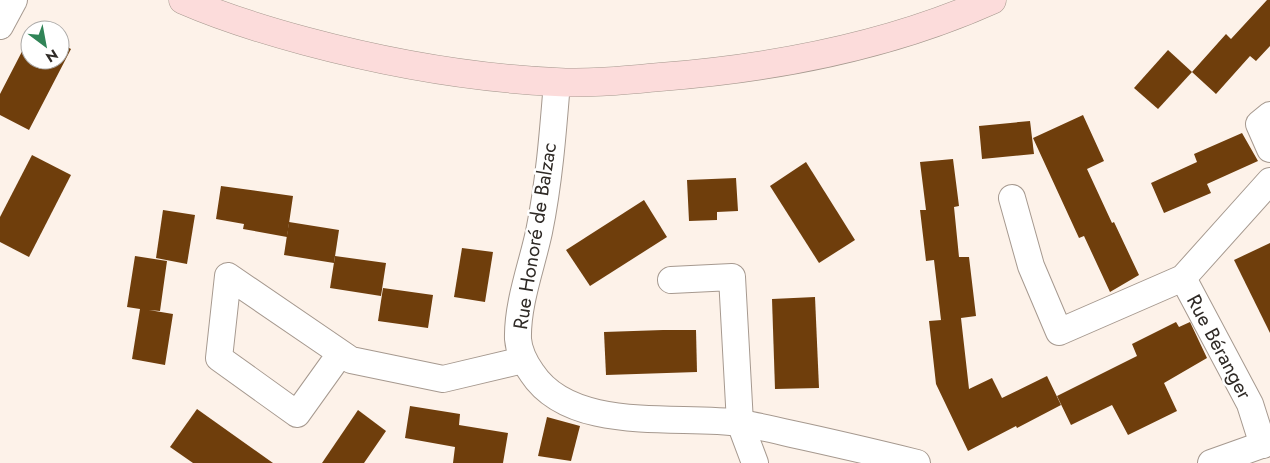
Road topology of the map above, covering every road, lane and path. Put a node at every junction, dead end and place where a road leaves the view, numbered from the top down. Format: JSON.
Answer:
{"nodes":[{"id":1,"x":14,"y":0,"type":"edge"},
{"id":2,"x":183,"y":0,"type":"edge"},
{"id":3,"x":979,"y":3,"type":"edge"},
{"id":4,"x":0,"y":26,"type":"edge"},
{"id":5,"x":557,"y":82,"type":"junction"},
{"id":6,"x":1270,"y":115,"type":"edge"},
{"id":7,"x":1270,"y":149,"type":"edge"},
{"id":8,"x":1270,"y":181,"type":"edge"},
{"id":9,"x":1012,"y":198,"type":"dead end"},
{"id":10,"x":1182,"y":278,"type":"junction"},
{"id":11,"x":671,"y":280,"type":"dead end"},
{"id":12,"x":340,"y":354,"type":"junction"},
{"id":13,"x":522,"y":360,"type":"junction"},
{"id":14,"x":740,"y":423,"type":"junction"},
{"id":15,"x":1266,"y":443,"type":"edge"},
{"id":16,"x":755,"y":463,"type":"edge"},
{"id":17,"x":917,"y":463,"type":"edge"},
{"id":18,"x":1211,"y":463,"type":"edge"}],
"edges":[{"from":1,"to":4,"type":"street"},
{"from":2,"to":5,"type":"street"},
{"from":3,"to":5,"type":"street"},
{"from":5,"to":13,"type":"street","name":"Rue Honoré de Balzac"},
{"from":6,"to":7,"type":"street"},
{"from":8,"to":10,"type":"street"},
{"from":9,"to":10,"type":"street"},
{"from":10,"to":15,"type":"street","name":"Rue Béranger"},
{"from":11,"to":14,"type":"street"},
{"from":12,"to":12,"type":"street"},
{"from":12,"to":13,"type":"street"},
{"from":13,"to":14,"type":"street","name":"Rue Honoré de Balzac"},
{"from":14,"to":16,"type":"street"},
{"from":14,"to":17,"type":"street","name":"Rue Honoré de Balzac"},
{"from":15,"to":18,"type":"street"}]}
